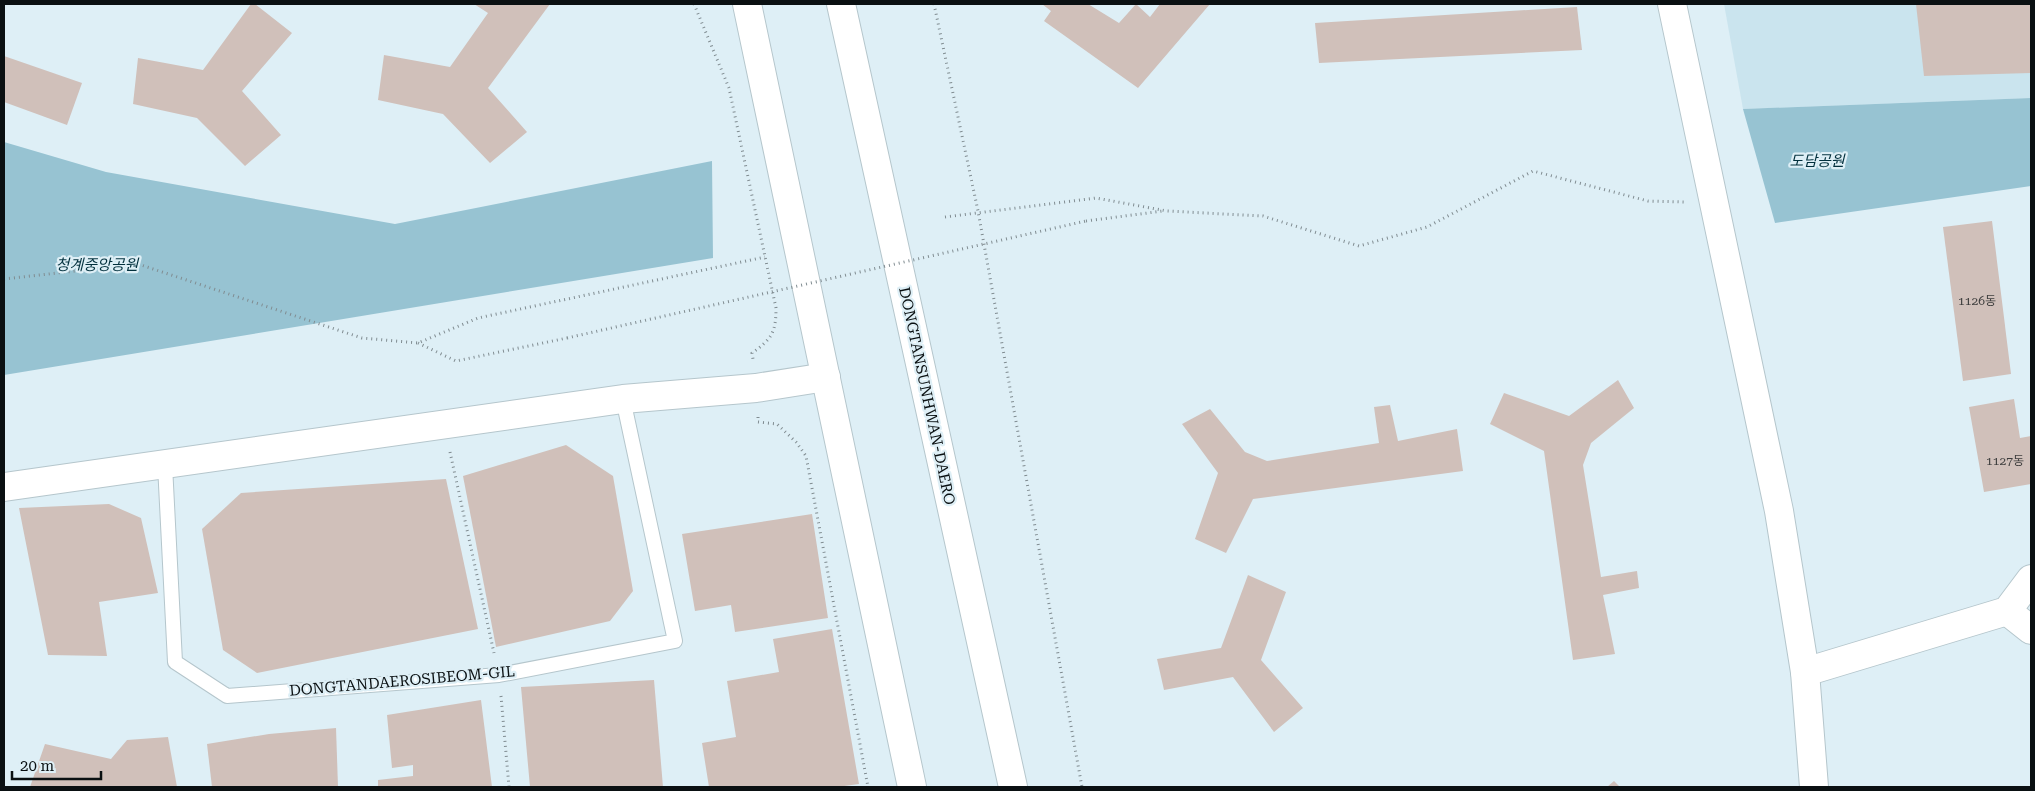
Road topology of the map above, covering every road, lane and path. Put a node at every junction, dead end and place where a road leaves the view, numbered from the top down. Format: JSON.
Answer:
{"nodes":[{"id":1,"x":694,"y":4,"type":"edge"},
{"id":2,"x":747,"y":4,"type":"edge"},
{"id":3,"x":841,"y":4,"type":"edge"},
{"id":4,"x":934,"y":4,"type":"edge"},
{"id":5,"x":1672,"y":4,"type":"edge"},
{"id":6,"x":1713,"y":203,"type":"junction"},
{"id":7,"x":1166,"y":211,"type":"junction"},
{"id":8,"x":978,"y":212,"type":"junction"},
{"id":9,"x":945,"y":217,"type":"dead end"},
{"id":10,"x":765,"y":257,"type":"junction"},
{"id":11,"x":4,"y":279,"type":"edge"},
{"id":12,"x":418,"y":343,"type":"junction"},
{"id":13,"x":752,"y":353,"type":"dead end"},
{"id":14,"x":826,"y":377,"type":"junction"},
{"id":15,"x":623,"y":399,"type":"junction"},
{"id":16,"x":758,"y":422,"type":"dead end"},
{"id":17,"x":444,"y":424,"type":"junction"},
{"id":18,"x":165,"y":464,"type":"junction"},
{"id":19,"x":4,"y":487,"type":"edge"},
{"id":20,"x":2031,"y":579,"type":"edge"},
{"id":21,"x":2007,"y":611,"type":"junction"},
{"id":22,"x":2031,"y":630,"type":"edge"},
{"id":23,"x":1805,"y":672,"type":"junction"},
{"id":24,"x":499,"y":675,"type":"junction"},
{"id":25,"x":509,"y":787,"type":"edge"},
{"id":26,"x":868,"y":787,"type":"edge"},
{"id":27,"x":912,"y":787,"type":"edge"},
{"id":28,"x":1013,"y":787,"type":"edge"},
{"id":29,"x":1082,"y":787,"type":"edge"},
{"id":30,"x":1814,"y":787,"type":"edge"}],
"edges":[{"from":1,"to":10,"type":"path"},
{"from":2,"to":14,"type":"street"},
{"from":3,"to":28,"type":"street","name":"DONGTANSUNHWAN-DAERO"},
{"from":4,"to":8,"type":"path"},
{"from":5,"to":6,"type":"street"},
{"from":6,"to":7,"type":"path"},
{"from":6,"to":23,"type":"street"},
{"from":7,"to":8,"type":"path"},
{"from":7,"to":12,"type":"path","bridge":true},
{"from":8,"to":9,"type":"path"},
{"from":8,"to":29,"type":"path"},
{"from":10,"to":12,"type":"path"},
{"from":10,"to":13,"type":"path"},
{"from":11,"to":12,"type":"path"},
{"from":14,"to":15,"type":"street"},
{"from":14,"to":27,"type":"street"},
{"from":15,"to":17,"type":"street"},
{"from":15,"to":24,"type":"lane","name":"DONGTANDAEROSIBEOM-GIL"},
{"from":16,"to":26,"type":"path"},
{"from":17,"to":18,"type":"street"},
{"from":17,"to":24,"type":"path"},
{"from":18,"to":19,"type":"street"},
{"from":18,"to":24,"type":"lane","name":"DONGTANDAEROSIBEOM-GIL"},
{"from":20,"to":21,"type":"street"},
{"from":21,"to":22,"type":"street"},
{"from":21,"to":23,"type":"street"},
{"from":23,"to":30,"type":"street"},
{"from":24,"to":25,"type":"path"}]}
